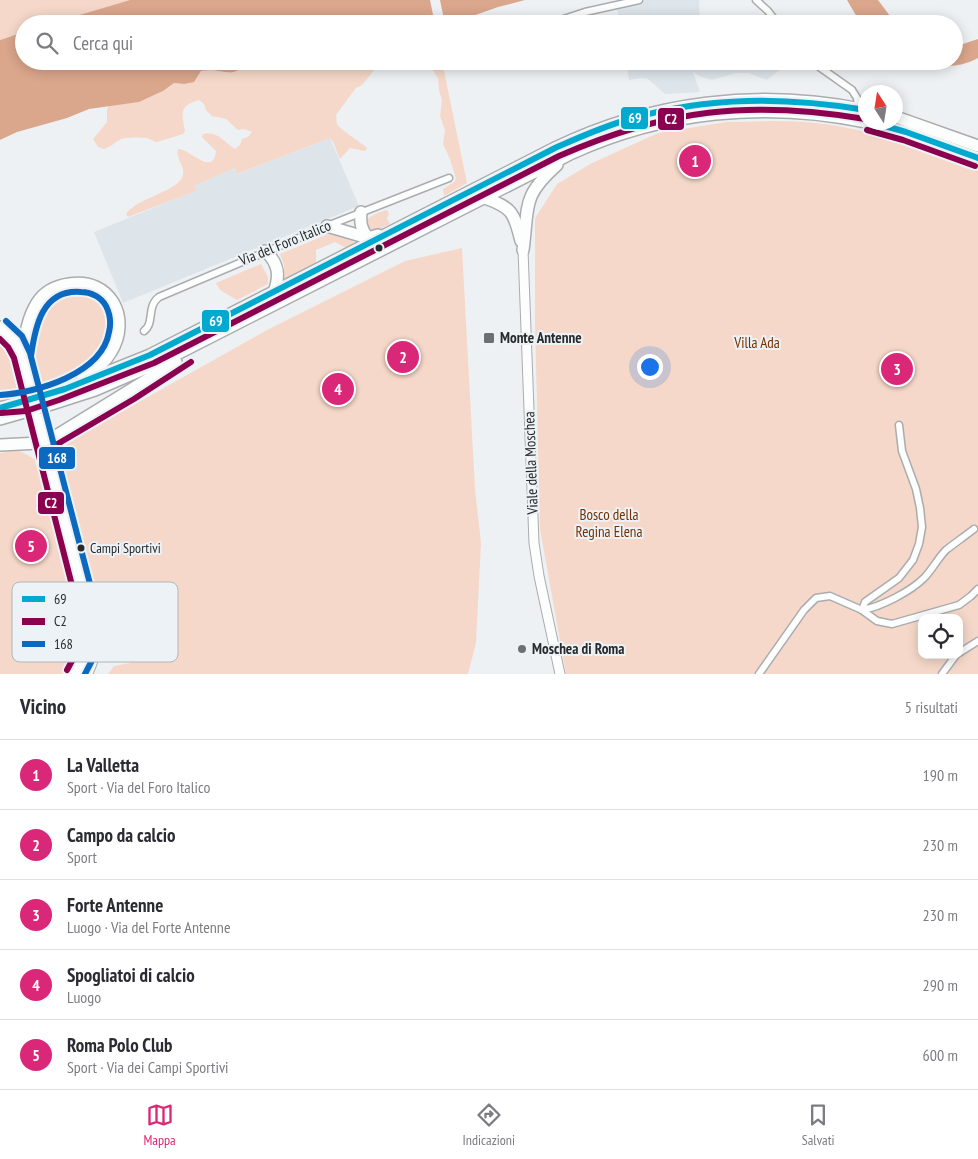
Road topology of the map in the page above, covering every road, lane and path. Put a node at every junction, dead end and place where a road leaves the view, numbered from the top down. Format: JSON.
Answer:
{"nodes":[{"id":1,"x":638,"y":0,"type":"edge"},
{"id":2,"x":756,"y":0,"type":"edge"},
{"id":3,"x":576,"y":15,"type":"edge"},
{"id":4,"x":771,"y":15,"type":"edge"},
{"id":5,"x":824,"y":70,"type":"edge"},
{"id":6,"x":858,"y":100,"type":"edge"},
{"id":7,"x":858,"y":108,"type":"edge"},
{"id":8,"x":903,"y":119,"type":"edge"},
{"id":9,"x":858,"y":121,"type":"edge"},
{"id":10,"x":898,"y":130,"type":"edge"},
{"id":11,"x":978,"y":146,"type":"edge"},
{"id":12,"x":570,"y":154,"type":"junction"},
{"id":13,"x":978,"y":158,"type":"edge"},
{"id":14,"x":449,"y":178,"type":"dead end"},
{"id":15,"x":485,"y":198,"type":"junction"},
{"id":16,"x":361,"y":212,"type":"junction"},
{"id":17,"x":327,"y":226,"type":"junction"},
{"id":18,"x":405,"y":226,"type":"junction"},
{"id":19,"x":368,"y":238,"type":"junction"},
{"id":20,"x":523,"y":250,"type":"junction"},
{"id":21,"x":265,"y":252,"type":"junction"},
{"id":22,"x":274,"y":292,"type":"junction"},
{"id":23,"x":0,"y":327,"type":"edge"},
{"id":24,"x":144,"y":331,"type":"dead end"},
{"id":25,"x":208,"y":340,"type":"junction"},
{"id":26,"x":22,"y":355,"type":"junction"},
{"id":27,"x":65,"y":390,"type":"junction"},
{"id":28,"x":31,"y":391,"type":"dead end"},
{"id":29,"x":0,"y":406,"type":"edge"},
{"id":30,"x":38,"y":418,"type":"dead end"},
{"id":31,"x":0,"y":419,"type":"edge"},
{"id":32,"x":899,"y":425,"type":"dead end"},
{"id":33,"x":45,"y":441,"type":"junction"},
{"id":34,"x":0,"y":445,"type":"edge"},
{"id":35,"x":974,"y":529,"type":"dead end"},
{"id":36,"x":80,"y":582,"type":"edge"},
{"id":37,"x":978,"y":588,"type":"edge"},
{"id":38,"x":862,"y":610,"type":"junction"},
{"id":39,"x":978,"y":641,"type":"edge"},
{"id":40,"x":963,"y":650,"type":"edge"},
{"id":41,"x":953,"y":659,"type":"edge"},
{"id":42,"x":81,"y":662,"type":"edge"},
{"id":43,"x":91,"y":662,"type":"edge"},
{"id":44,"x":75,"y":674,"type":"edge"},
{"id":45,"x":86,"y":674,"type":"edge"},
{"id":46,"x":560,"y":674,"type":"edge"},
{"id":47,"x":758,"y":674,"type":"edge"},
{"id":48,"x":942,"y":674,"type":"edge"}],
"edges":[{"from":1,"to":3,"type":"street"},
{"from":2,"to":4,"type":"street"},
{"from":5,"to":6,"type":"street"},
{"from":7,"to":18,"type":"highway"},
{"from":8,"to":11,"type":"highway"},
{"from":9,"to":12,"type":"highway"},
{"from":10,"to":13,"type":"highway"},
{"from":12,"to":15,"type":"highway"},
{"from":12,"to":20,"type":"highway"},
{"from":14,"to":16,"type":"street","name":"Via del Foro Italico"},
{"from":15,"to":20,"type":"highway"},
{"from":15,"to":25,"type":"highway"},
{"from":16,"to":17,"type":"street","name":"Via del Foro Italico"},
{"from":16,"to":19,"type":"highway"},
{"from":17,"to":19,"type":"highway"},
{"from":17,"to":21,"type":"street","name":"Via del Foro Italico"},
{"from":18,"to":19,"type":"highway"},
{"from":18,"to":22,"type":"highway"},
{"from":20,"to":46,"type":"street","name":"Viale della Moschea"},
{"from":21,"to":22,"type":"highway"},
{"from":21,"to":24,"type":"street","name":"Via del Foro Italico"},
{"from":22,"to":27,"type":"highway"},
{"from":23,"to":26,"type":"highway"},
{"from":25,"to":31,"type":"highway"},
{"from":25,"to":33,"type":"highway"},
{"from":26,"to":27,"type":"highway"},
{"from":26,"to":28,"type":"main road"},
{"from":27,"to":29,"type":"highway"},
{"from":30,"to":33,"type":"main road"},
{"from":32,"to":38,"type":"street"},
{"from":33,"to":34,"type":"highway"},
{"from":33,"to":36,"type":"main road"},
{"from":35,"to":38,"type":"street"},
{"from":37,"to":38,"type":"street"},
{"from":38,"to":47,"type":"street"},
{"from":39,"to":40,"type":"street"},
{"from":41,"to":48,"type":"street"},
{"from":42,"to":44,"type":"main road"},
{"from":43,"to":45,"type":"main road"}]}
